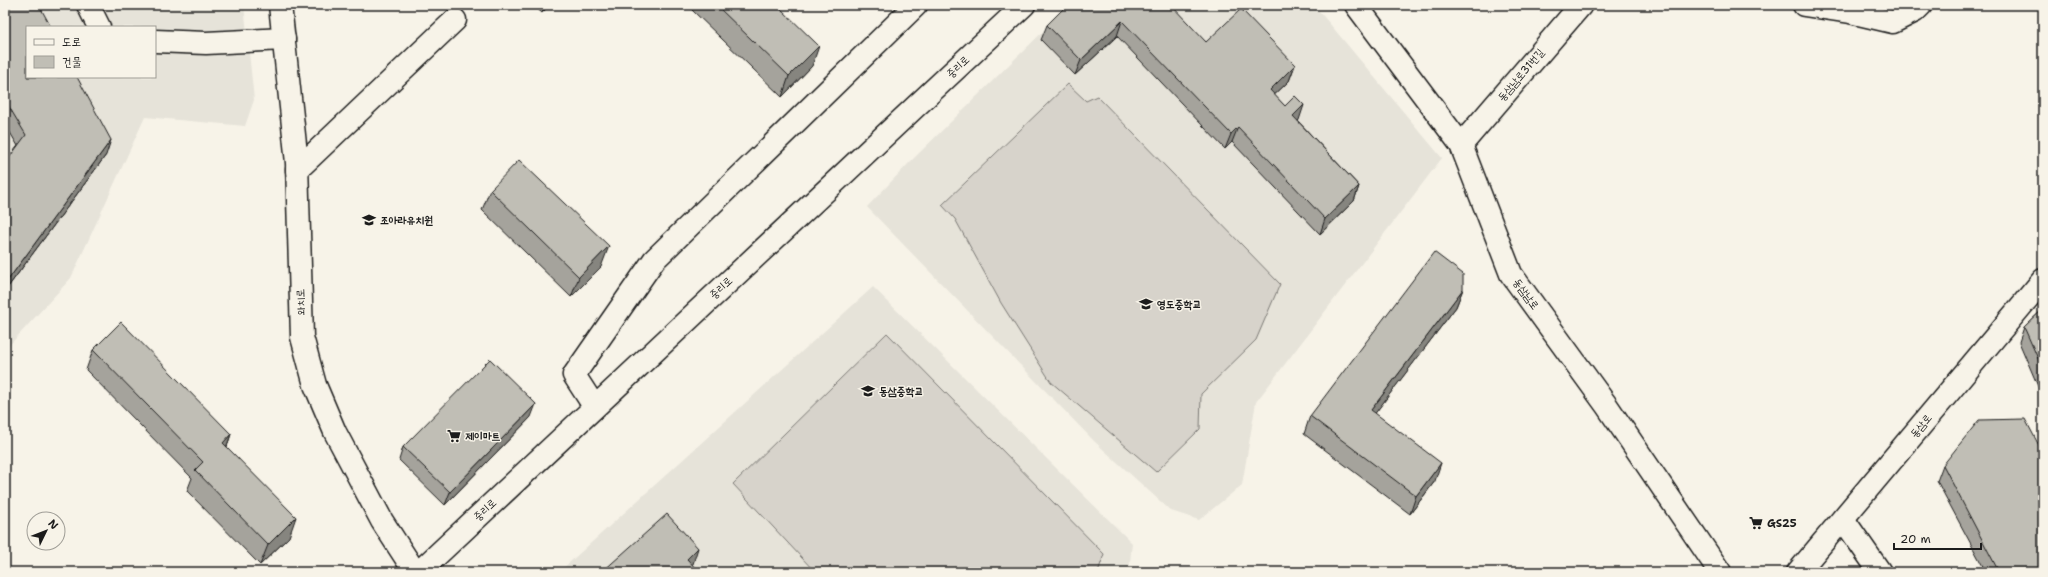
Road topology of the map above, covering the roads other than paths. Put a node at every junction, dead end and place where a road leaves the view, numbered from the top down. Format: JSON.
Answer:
{"nodes":[{"id":1,"x":88,"y":5,"type":"edge"},
{"id":2,"x":280,"y":5,"type":"edge"},
{"id":3,"x":916,"y":5,"type":"edge"},
{"id":4,"x":1024,"y":5,"type":"edge"},
{"id":5,"x":1356,"y":5,"type":"edge"},
{"id":6,"x":1580,"y":5,"type":"edge"},
{"id":7,"x":1804,"y":5,"type":"edge"},
{"id":8,"x":1921,"y":5,"type":"edge"},
{"id":9,"x":455,"y":20,"type":"dead end"},
{"id":10,"x":98,"y":26,"type":"edge"},
{"id":11,"x":284,"y":39,"type":"junction"},
{"id":12,"x":156,"y":41,"type":"edge"},
{"id":13,"x":1461,"y":145,"type":"junction"},
{"id":14,"x":297,"y":170,"type":"junction"},
{"id":15,"x":2043,"y":280,"type":"edge"},
{"id":16,"x":594,"y":406,"type":"junction"},
{"id":17,"x":1843,"y":519,"type":"junction"},
{"id":18,"x":415,"y":572,"type":"edge"},
{"id":19,"x":419,"y":572,"type":"edge"},
{"id":20,"x":1720,"y":572,"type":"edge"},
{"id":21,"x":1798,"y":572,"type":"edge"},
{"id":22,"x":1880,"y":572,"type":"edge"}],
"edges":[{"from":1,"to":10,"type":"street"},
{"from":2,"to":11,"type":"street","name":"와치로"},
{"from":3,"to":16,"type":"street"},
{"from":4,"to":16,"type":"street","name":"중리로"},
{"from":5,"to":13,"type":"street","name":"동삼남로"},
{"from":6,"to":13,"type":"street","name":"동삼남로31번길"},
{"from":7,"to":8,"type":"street"},
{"from":9,"to":14,"type":"street"},
{"from":11,"to":12,"type":"street"},
{"from":11,"to":14,"type":"street","name":"와치로"},
{"from":13,"to":20,"type":"street","name":"동삼남로"},
{"from":14,"to":18,"type":"street","name":"와치로"},
{"from":15,"to":17,"type":"street","name":"동삼로"},
{"from":16,"to":19,"type":"street","name":"중리로"},
{"from":17,"to":21,"type":"street","name":"동삼로"},
{"from":17,"to":22,"type":"street"}]}
